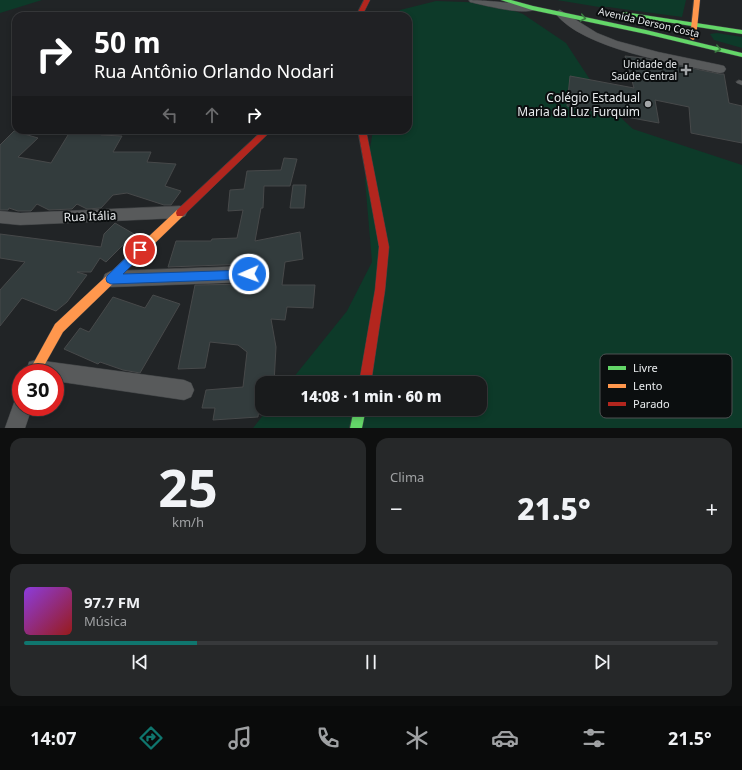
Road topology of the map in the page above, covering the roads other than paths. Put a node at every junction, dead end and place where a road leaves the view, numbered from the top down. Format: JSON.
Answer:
{"nodes":[{"id":1,"x":474,"y":0,"type":"edge"},
{"id":2,"x":504,"y":0,"type":"edge"},
{"id":3,"x":697,"y":0,"type":"edge"},
{"id":4,"x":369,"y":1,"type":"edge"},
{"id":5,"x":533,"y":4,"type":"edge"},
{"id":6,"x":562,"y":9,"type":"junction"},
{"id":7,"x":362,"y":12,"type":"edge"},
{"id":8,"x":617,"y":14,"type":"dead end"},
{"id":9,"x":694,"y":25,"type":"junction"},
{"id":10,"x":742,"y":32,"type":"edge"},
{"id":11,"x":693,"y":43,"type":"junction"},
{"id":12,"x":742,"y":55,"type":"edge"},
{"id":13,"x":720,"y":69,"type":"dead end"},
{"id":14,"x":264,"y":134,"type":"edge"},
{"id":15,"x":363,"y":134,"type":"edge"},
{"id":16,"x":180,"y":212,"type":"junction"},
{"id":17,"x":0,"y":216,"type":"edge"},
{"id":18,"x":249,"y":274,"type":"dead end"},
{"id":19,"x":111,"y":279,"type":"junction"},
{"id":20,"x":39,"y":364,"type":"edge"},
{"id":21,"x":64,"y":375,"type":"edge"},
{"id":22,"x":366,"y":376,"type":"edge"},
{"id":23,"x":184,"y":390,"type":"dead end"},
{"id":24,"x":19,"y":416,"type":"edge"},
{"id":25,"x":359,"y":416,"type":"edge"},
{"id":26,"x":14,"y":428,"type":"edge"},
{"id":27,"x":356,"y":428,"type":"edge"}],
"edges":[{"from":1,"to":5,"type":"street"},
{"from":2,"to":5,"type":"street","name":"Avenida Derson Costa"},
{"from":3,"to":9,"type":"street"},
{"from":4,"to":7,"type":"street"},
{"from":5,"to":6,"type":"street","name":"Avenida Derson Costa"},
{"from":6,"to":11,"type":"street","name":"Avenida Derson Costa","one_way":true},
{"from":6,"to":13,"type":"street"},
{"from":8,"to":9,"type":"street","name":"Avenida Derson Costa"},
{"from":9,"to":10,"type":"street","name":"Avenida Derson Costa"},
{"from":9,"to":11,"type":"street"},
{"from":11,"to":12,"type":"street","name":"Avenida Derson Costa","one_way":true},
{"from":14,"to":16,"type":"street"},
{"from":15,"to":22,"type":"street"},
{"from":16,"to":17,"type":"street","name":"Rua Itália"},
{"from":16,"to":19,"type":"street"},
{"from":18,"to":19,"type":"street"},
{"from":19,"to":20,"type":"street"},
{"from":21,"to":23,"type":"street"},
{"from":24,"to":26,"type":"street"},
{"from":25,"to":27,"type":"street"}]}
